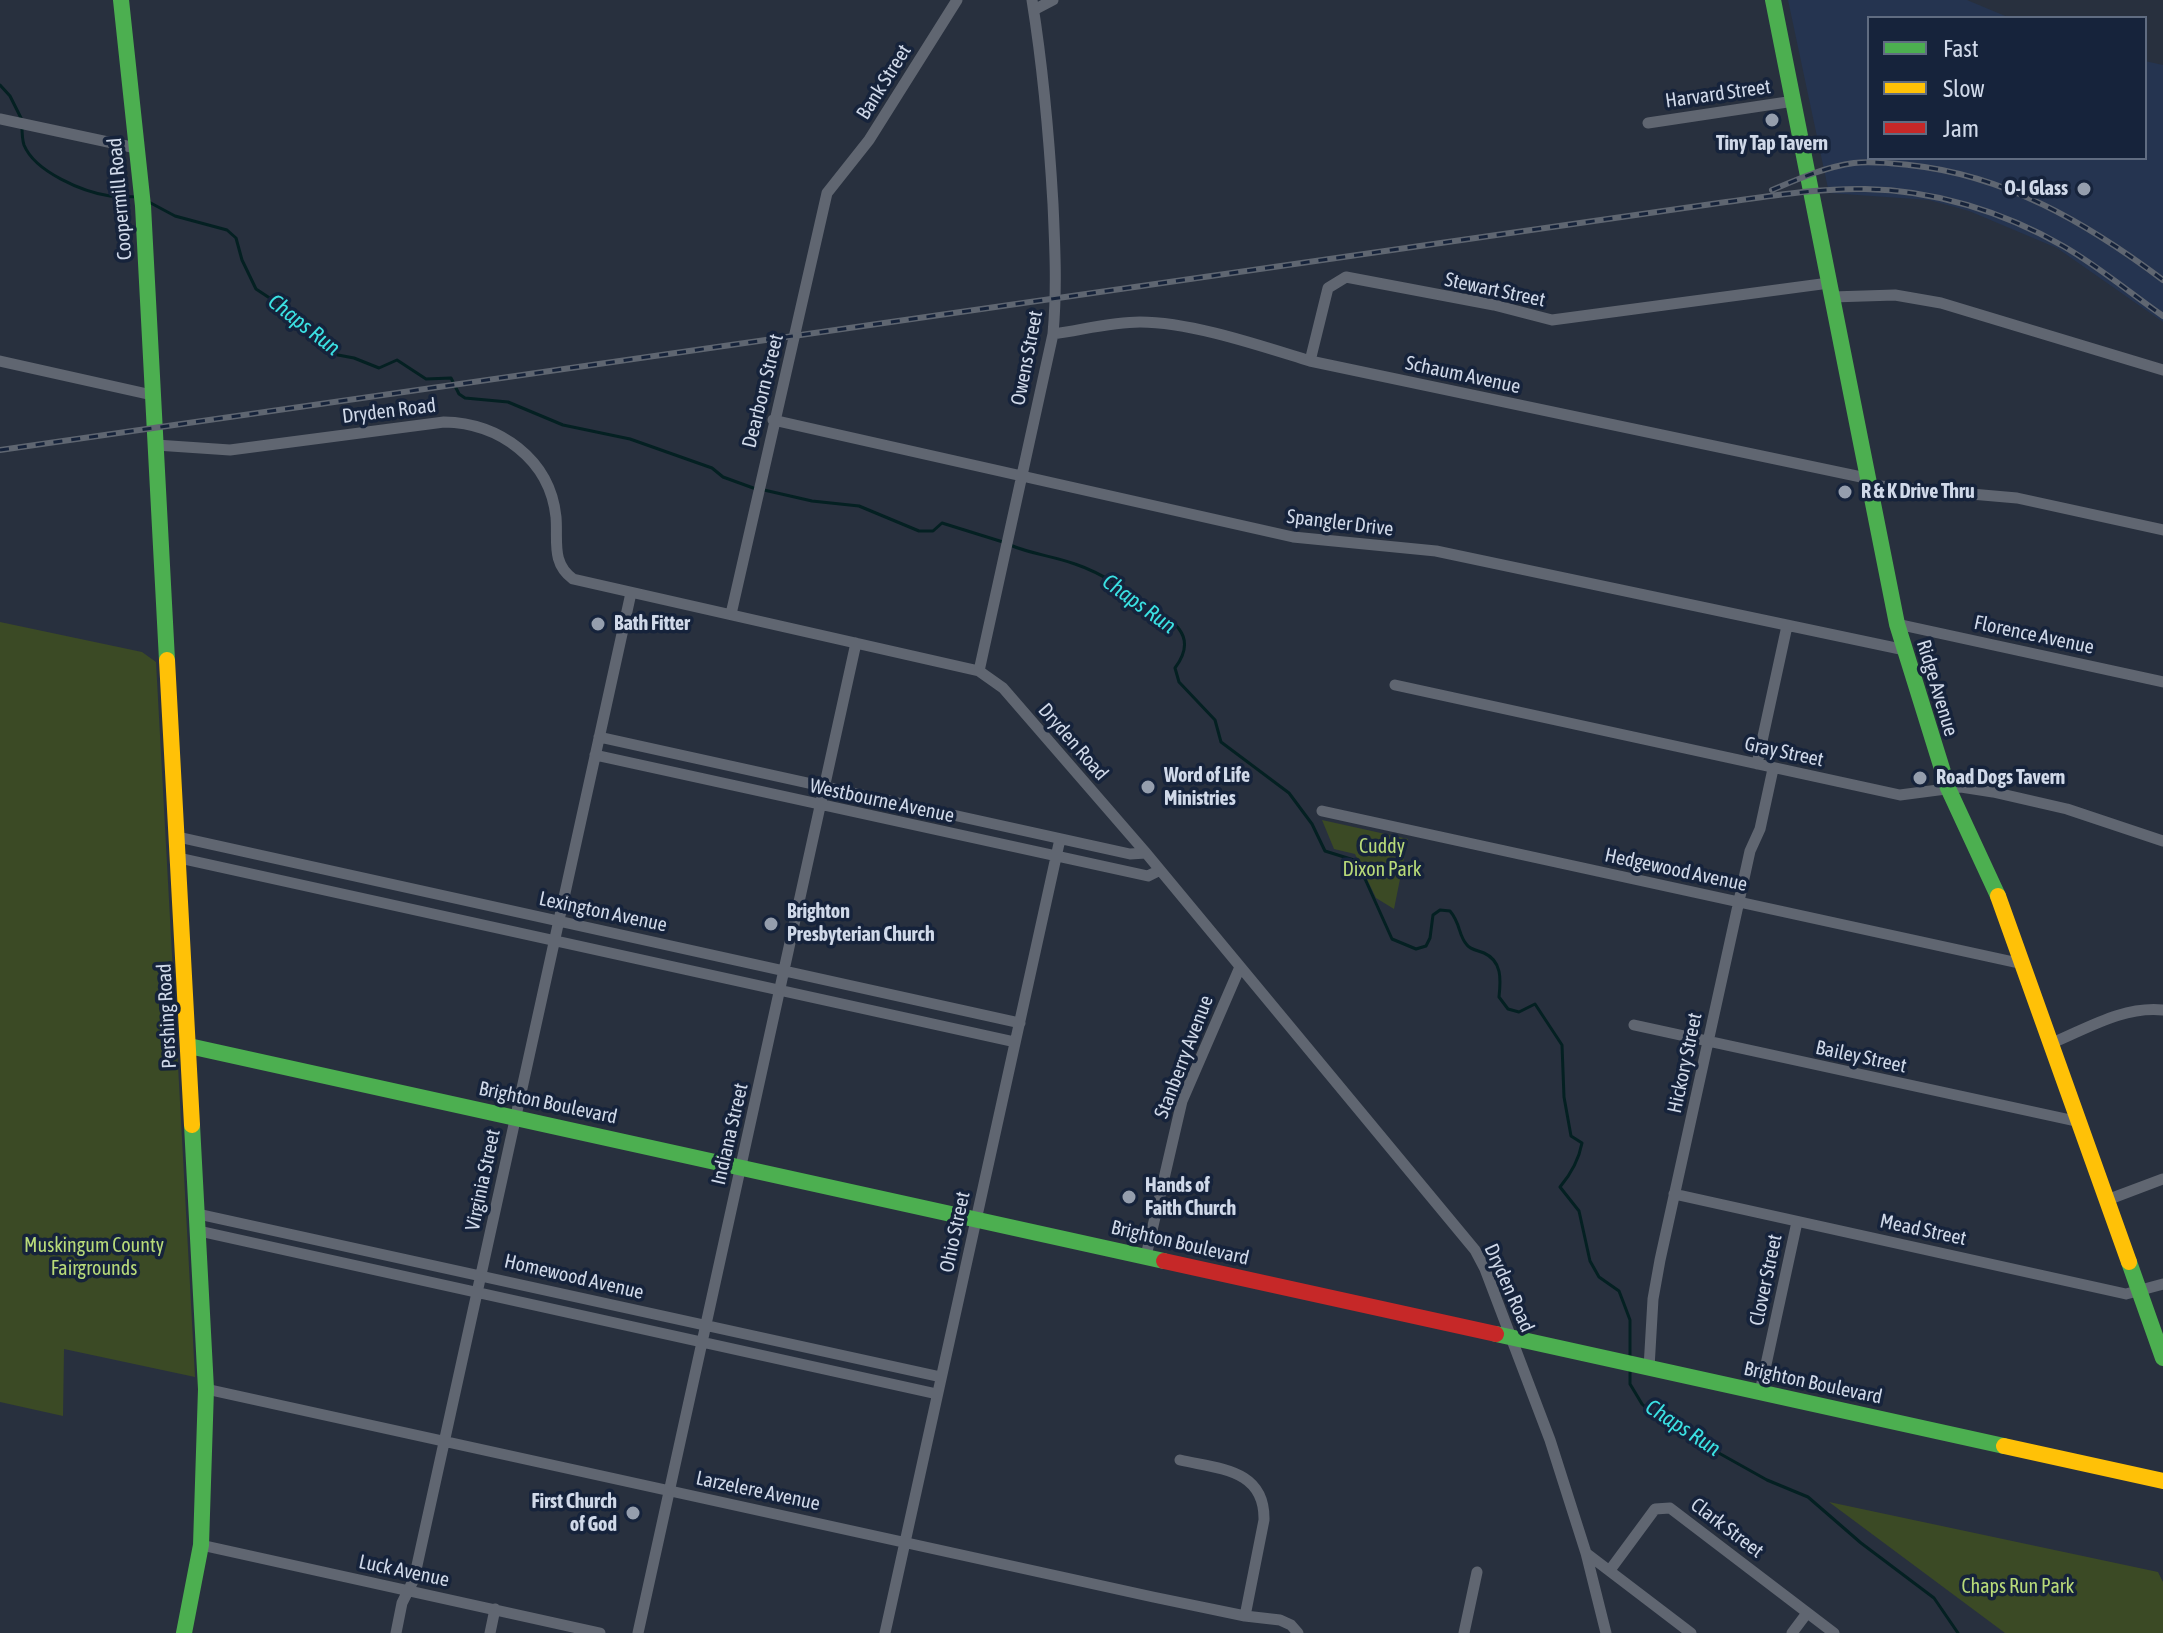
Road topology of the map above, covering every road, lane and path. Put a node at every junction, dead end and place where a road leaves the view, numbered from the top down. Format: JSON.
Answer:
{"nodes":[{"id":1,"x":121,"y":0,"type":"edge"},
{"id":2,"x":957,"y":0,"type":"edge"},
{"id":3,"x":1053,"y":0,"type":"edge"},
{"id":4,"x":1773,"y":0,"type":"edge"},
{"id":5,"x":1033,"y":5,"type":"edge"},
{"id":6,"x":1794,"y":101,"type":"junction"},
{"id":7,"x":0,"y":119,"type":"edge"},
{"id":8,"x":1648,"y":123,"type":"dead end"},
{"id":9,"x":136,"y":148,"type":"junction"},
{"id":10,"x":836,"y":179,"type":"joint"},
{"id":11,"x":1830,"y":290,"type":"junction"},
{"id":12,"x":1053,"y":334,"type":"junction"},
{"id":13,"x":0,"y":361,"type":"edge"},
{"id":14,"x":1310,"y":361,"type":"junction"},
{"id":15,"x":2163,"y":370,"type":"edge"},
{"id":16,"x":152,"y":395,"type":"junction"},
{"id":17,"x":773,"y":420,"type":"junction"},
{"id":18,"x":156,"y":445,"type":"junction"},
{"id":19,"x":1022,"y":475,"type":"junction"},
{"id":20,"x":1867,"y":482,"type":"junction"},
{"id":21,"x":2163,"y":530,"type":"edge"},
{"id":22,"x":631,"y":593,"type":"junction"},
{"id":23,"x":731,"y":614,"type":"junction"},
{"id":24,"x":1897,"y":624,"type":"junction"},
{"id":25,"x":1787,"y":626,"type":"junction"},
{"id":26,"x":856,"y":643,"type":"junction"},
{"id":27,"x":1905,"y":650,"type":"junction"},
{"id":28,"x":979,"y":671,"type":"junction"},
{"id":29,"x":2163,"y":682,"type":"edge"},
{"id":30,"x":1395,"y":685,"type":"dead end"},
{"id":31,"x":599,"y":737,"type":"junction"},
{"id":32,"x":595,"y":755,"type":"junction"},
{"id":33,"x":1757,"y":764,"type":"junction"},
{"id":34,"x":1773,"y":769,"type":"junction"},
{"id":35,"x":825,"y":787,"type":"junction"},
{"id":36,"x":1948,"y":788,"type":"junction"},
{"id":37,"x":821,"y":806,"type":"junction"},
{"id":38,"x":1322,"y":811,"type":"dead end"},
{"id":39,"x":178,"y":837,"type":"junction"},
{"id":40,"x":1060,"y":839,"type":"junction"},
{"id":41,"x":2163,"y":841,"type":"edge"},
{"id":42,"x":1146,"y":853,"type":"junction"},
{"id":43,"x":1055,"y":857,"type":"junction"},
{"id":44,"x":179,"y":858,"type":"junction"},
{"id":45,"x":1160,"y":870,"type":"junction"},
{"id":46,"x":1739,"y":902,"type":"junction"},
{"id":47,"x":558,"y":921,"type":"junction"},
{"id":48,"x":553,"y":941,"type":"junction"},
{"id":49,"x":2023,"y":964,"type":"junction"},
{"id":50,"x":1240,"y":967,"type":"junction"},
{"id":51,"x":785,"y":970,"type":"junction"},
{"id":52,"x":780,"y":990,"type":"junction"},
{"id":53,"x":2163,"y":1010,"type":"edge"},
{"id":54,"x":1020,"y":1023,"type":"junction"},
{"id":55,"x":1634,"y":1025,"type":"dead end"},
{"id":56,"x":1015,"y":1042,"type":"junction"},
{"id":57,"x":1707,"y":1042,"type":"junction"},
{"id":58,"x":2052,"y":1043,"type":"junction"},
{"id":59,"x":189,"y":1046,"type":"junction"},
{"id":60,"x":515,"y":1116,"type":"junction"},
{"id":61,"x":2080,"y":1122,"type":"junction"},
{"id":62,"x":741,"y":1166,"type":"junction"},
{"id":63,"x":2163,"y":1179,"type":"edge"},
{"id":64,"x":1674,"y":1194,"type":"junction"},
{"id":65,"x":2107,"y":1200,"type":"junction"},
{"id":66,"x":198,"y":1214,"type":"junction"},
{"id":67,"x":977,"y":1219,"type":"junction"},
{"id":68,"x":1797,"y":1222,"type":"junction"},
{"id":69,"x":199,"y":1231,"type":"junction"},
{"id":70,"x":1146,"y":1256,"type":"junction"},
{"id":71,"x":481,"y":1275,"type":"junction"},
{"id":72,"x":2163,"y":1284,"type":"edge"},
{"id":73,"x":2140,"y":1292,"type":"junction"},
{"id":74,"x":477,"y":1293,"type":"junction"},
{"id":75,"x":706,"y":1325,"type":"junction"},
{"id":76,"x":1511,"y":1337,"type":"junction"},
{"id":77,"x":703,"y":1342,"type":"junction"},
{"id":78,"x":2163,"y":1358,"type":"edge"},
{"id":79,"x":1644,"y":1367,"type":"junction"},
{"id":80,"x":941,"y":1377,"type":"junction"},
{"id":81,"x":206,"y":1389,"type":"junction"},
{"id":82,"x":1760,"y":1392,"type":"junction"},
{"id":83,"x":937,"y":1394,"type":"junction"},
{"id":84,"x":443,"y":1440,"type":"junction"},
{"id":85,"x":1180,"y":1460,"type":"dead end"},
{"id":86,"x":2163,"y":1481,"type":"edge"},
{"id":87,"x":670,"y":1490,"type":"junction"},
{"id":88,"x":905,"y":1542,"type":"junction"},
{"id":89,"x":201,"y":1545,"type":"junction"},
{"id":90,"x":1586,"y":1553,"type":"junction"},
{"id":91,"x":1610,"y":1570,"type":"junction"},
{"id":92,"x":1477,"y":1572,"type":"dead end"},
{"id":93,"x":408,"y":1590,"type":"junction"},
{"id":94,"x":495,"y":1609,"type":"junction"},
{"id":95,"x":1807,"y":1613,"type":"junction"},
{"id":96,"x":1245,"y":1616,"type":"junction"},
{"id":97,"x":184,"y":1633,"type":"edge"},
{"id":98,"x":396,"y":1633,"type":"edge"},
{"id":99,"x":490,"y":1633,"type":"edge"},
{"id":100,"x":600,"y":1633,"type":"edge"},
{"id":101,"x":638,"y":1633,"type":"edge"},
{"id":102,"x":885,"y":1633,"type":"edge"},
{"id":103,"x":1298,"y":1633,"type":"edge"},
{"id":104,"x":1464,"y":1633,"type":"edge"},
{"id":105,"x":1606,"y":1633,"type":"edge"},
{"id":106,"x":1691,"y":1633,"type":"edge"},
{"id":107,"x":1792,"y":1633,"type":"edge"},
{"id":108,"x":1834,"y":1633,"type":"edge"}],
"edges":[{"from":1,"to":9,"type":"street","name":"Coopermill Road"},
{"from":2,"to":10,"type":"street","name":"Bank Street"},
{"from":3,"to":5,"type":"street"},
{"from":4,"to":6,"type":"street","name":"Ridge Avenue"},
{"from":5,"to":12,"type":"street","name":"Owens Street"},
{"from":6,"to":8,"type":"street","name":"Harvard Street"},
{"from":6,"to":11,"type":"street","name":"Ridge Avenue"},
{"from":7,"to":9,"type":"street"},
{"from":9,"to":16,"type":"street","name":"Coopermill Road"},
{"from":10,"to":17,"type":"street","name":"Dearborn Street"},
{"from":11,"to":14,"type":"street","name":"Stewart Street"},
{"from":11,"to":15,"type":"street","name":"Stewart Street"},
{"from":11,"to":20,"type":"street","name":"Ridge Avenue"},
{"from":12,"to":14,"type":"street","name":"Schaum Avenue"},
{"from":12,"to":19,"type":"street","name":"Owens Street"},
{"from":13,"to":16,"type":"street"},
{"from":14,"to":20,"type":"street","name":"Schaum Avenue"},
{"from":16,"to":18,"type":"street","name":"Pershing Road"},
{"from":17,"to":19,"type":"street","name":"Spangler Drive"},
{"from":17,"to":23,"type":"street","name":"Dearborn Street"},
{"from":18,"to":22,"type":"street","name":"Dryden Road"},
{"from":18,"to":39,"type":"street","name":"Pershing Road"},
{"from":19,"to":25,"type":"street","name":"Spangler Drive"},
{"from":19,"to":28,"type":"street","name":"Owens Street"},
{"from":20,"to":21,"type":"street","name":"Schaum Avenue"},
{"from":20,"to":24,"type":"street","name":"Ridge Avenue"},
{"from":22,"to":23,"type":"street","name":"Dryden Road"},
{"from":22,"to":31,"type":"street","name":"Virginia Street"},
{"from":23,"to":26,"type":"street","name":"Dryden Road"},
{"from":24,"to":27,"type":"street","name":"Ridge Avenue"},
{"from":24,"to":29,"type":"street","name":"Florence Avenue"},
{"from":25,"to":27,"type":"street","name":"Spangler Drive"},
{"from":25,"to":33,"type":"street"},
{"from":26,"to":28,"type":"street","name":"Dryden Road"},
{"from":26,"to":35,"type":"street","name":"Indiana Street"},
{"from":27,"to":36,"type":"street","name":"Ridge Avenue"},
{"from":28,"to":42,"type":"street","name":"Dryden Road"},
{"from":30,"to":33,"type":"street","name":"Gray Street"},
{"from":31,"to":32,"type":"street","name":"Virginia Street"},
{"from":31,"to":35,"type":"street","name":"Westbourne Avenue"},
{"from":32,"to":37,"type":"street","name":"Westbourne Avenue"},
{"from":32,"to":47,"type":"street","name":"Virginia Street"},
{"from":33,"to":34,"type":"street","name":"Gray Street"},
{"from":34,"to":36,"type":"street","name":"Gray Street"},
{"from":34,"to":46,"type":"street","name":"Hickory Street"},
{"from":35,"to":37,"type":"street","name":"Indiana Street"},
{"from":35,"to":40,"type":"street","name":"Westbourne Avenue"},
{"from":36,"to":41,"type":"street","name":"Gray Street"},
{"from":36,"to":49,"type":"street","name":"Ridge Avenue"},
{"from":37,"to":43,"type":"street","name":"Westbourne Avenue"},
{"from":37,"to":51,"type":"street","name":"Indiana Street"},
{"from":38,"to":46,"type":"street","name":"Hedgewood Avenue"},
{"from":39,"to":44,"type":"street","name":"Pershing Road"},
{"from":39,"to":47,"type":"street","name":"Lexington Avenue"},
{"from":40,"to":42,"type":"street","name":"Westbourne Avenue"},
{"from":40,"to":43,"type":"street","name":"Ohio Street"},
{"from":42,"to":45,"type":"street","name":"Dryden Road"},
{"from":43,"to":45,"type":"street","name":"Westbourne Avenue"},
{"from":43,"to":54,"type":"street","name":"Ohio Street"},
{"from":44,"to":48,"type":"street","name":"Lexington Avenue"},
{"from":44,"to":59,"type":"street","name":"Pershing Road"},
{"from":45,"to":50,"type":"street","name":"Dryden Road"},
{"from":46,"to":49,"type":"street","name":"Hedgewood Avenue"},
{"from":46,"to":57,"type":"street","name":"Hickory Street"},
{"from":47,"to":48,"type":"street","name":"Virginia Street"},
{"from":47,"to":51,"type":"street","name":"Lexington Avenue"},
{"from":48,"to":52,"type":"street","name":"Lexington Avenue"},
{"from":48,"to":60,"type":"street","name":"Virginia Street"},
{"from":49,"to":58,"type":"street","name":"Ridge Avenue"},
{"from":50,"to":70,"type":"street","name":"Stanberry Avenue"},
{"from":50,"to":76,"type":"street","name":"Dryden Road"},
{"from":51,"to":52,"type":"street","name":"Indiana Street"},
{"from":51,"to":54,"type":"street","name":"Lexington Avenue"},
{"from":52,"to":56,"type":"street","name":"Lexington Avenue"},
{"from":52,"to":62,"type":"street","name":"Indiana Street"},
{"from":53,"to":58,"type":"street"},
{"from":54,"to":56,"type":"street","name":"Ohio Street"},
{"from":55,"to":57,"type":"street","name":"Bailey Street"},
{"from":56,"to":67,"type":"street","name":"Ohio Street"},
{"from":57,"to":61,"type":"street","name":"Bailey Street"},
{"from":57,"to":64,"type":"street","name":"Hickory Street"},
{"from":58,"to":61,"type":"street","name":"Ridge Avenue"},
{"from":59,"to":60,"type":"street","name":"Brighton Boulevard"},
{"from":59,"to":66,"type":"street","name":"Pershing Road"},
{"from":60,"to":62,"type":"street","name":"Brighton Boulevard"},
{"from":60,"to":71,"type":"street","name":"Virginia Street"},
{"from":61,"to":65,"type":"street","name":"Ridge Avenue"},
{"from":62,"to":67,"type":"street","name":"Brighton Boulevard"},
{"from":62,"to":75,"type":"street","name":"Indiana Street"},
{"from":63,"to":65,"type":"street"},
{"from":64,"to":68,"type":"street","name":"Mead Street"},
{"from":64,"to":79,"type":"street","name":"Hickory Street"},
{"from":65,"to":73,"type":"street","name":"Ridge Avenue"},
{"from":66,"to":69,"type":"street","name":"Pershing Road"},
{"from":66,"to":71,"type":"street","name":"Homewood Avenue"},
{"from":67,"to":70,"type":"street","name":"Brighton Boulevard"},
{"from":67,"to":80,"type":"street","name":"Ohio Street"},
{"from":68,"to":73,"type":"street","name":"Mead Street"},
{"from":68,"to":82,"type":"street","name":"Clover Street"},
{"from":69,"to":74,"type":"street","name":"Homewood Avenue"},
{"from":69,"to":81,"type":"street","name":"Pershing Road"},
{"from":70,"to":76,"type":"street","name":"Brighton Boulevard"},
{"from":71,"to":74,"type":"street","name":"Virginia Street"},
{"from":71,"to":75,"type":"street","name":"Homewood Avenue"},
{"from":72,"to":73,"type":"street","name":"Mead Street"},
{"from":73,"to":78,"type":"street","name":"Ridge Avenue"},
{"from":74,"to":77,"type":"street","name":"Homewood Avenue"},
{"from":74,"to":84,"type":"street","name":"Virginia Street"},
{"from":75,"to":77,"type":"street","name":"Indiana Street"},
{"from":75,"to":80,"type":"street","name":"Homewood Avenue"},
{"from":76,"to":79,"type":"street","name":"Brighton Boulevard"},
{"from":76,"to":90,"type":"street","name":"Dryden Road"},
{"from":77,"to":83,"type":"street","name":"Homewood Avenue"},
{"from":77,"to":87,"type":"street","name":"Indiana Street"},
{"from":79,"to":82,"type":"street","name":"Brighton Boulevard"},
{"from":80,"to":83,"type":"street","name":"Ohio Street"},
{"from":81,"to":84,"type":"street","name":"Larzelere Avenue"},
{"from":81,"to":89,"type":"street","name":"Pershing Road"},
{"from":82,"to":86,"type":"street","name":"Brighton Boulevard"},
{"from":83,"to":88,"type":"street","name":"Ohio Street"},
{"from":84,"to":87,"type":"street","name":"Larzelere Avenue"},
{"from":84,"to":93,"type":"street","name":"Virginia Street"},
{"from":85,"to":96,"type":"street"},
{"from":87,"to":88,"type":"street","name":"Larzelere Avenue"},
{"from":87,"to":101,"type":"street","name":"Indiana Street"},
{"from":88,"to":96,"type":"street","name":"Larzelere Avenue"},
{"from":88,"to":102,"type":"street","name":"Ohio Street"},
{"from":89,"to":93,"type":"street","name":"Luck Avenue"},
{"from":89,"to":97,"type":"street","name":"Pershing Road"},
{"from":90,"to":91,"type":"street"},
{"from":90,"to":105,"type":"street","name":"Dryden Road"},
{"from":91,"to":95,"type":"street","name":"Clark Street"},
{"from":91,"to":106,"type":"street"},
{"from":92,"to":104,"type":"street"},
{"from":93,"to":94,"type":"street","name":"Luck Avenue"},
{"from":93,"to":98,"type":"street","name":"Virginia Street"},
{"from":94,"to":99,"type":"street"},
{"from":94,"to":100,"type":"street","name":"Luck Avenue"},
{"from":95,"to":107,"type":"street"},
{"from":95,"to":108,"type":"street","name":"Clark Street"},
{"from":96,"to":103,"type":"street","name":"Larzelere Avenue"}]}
